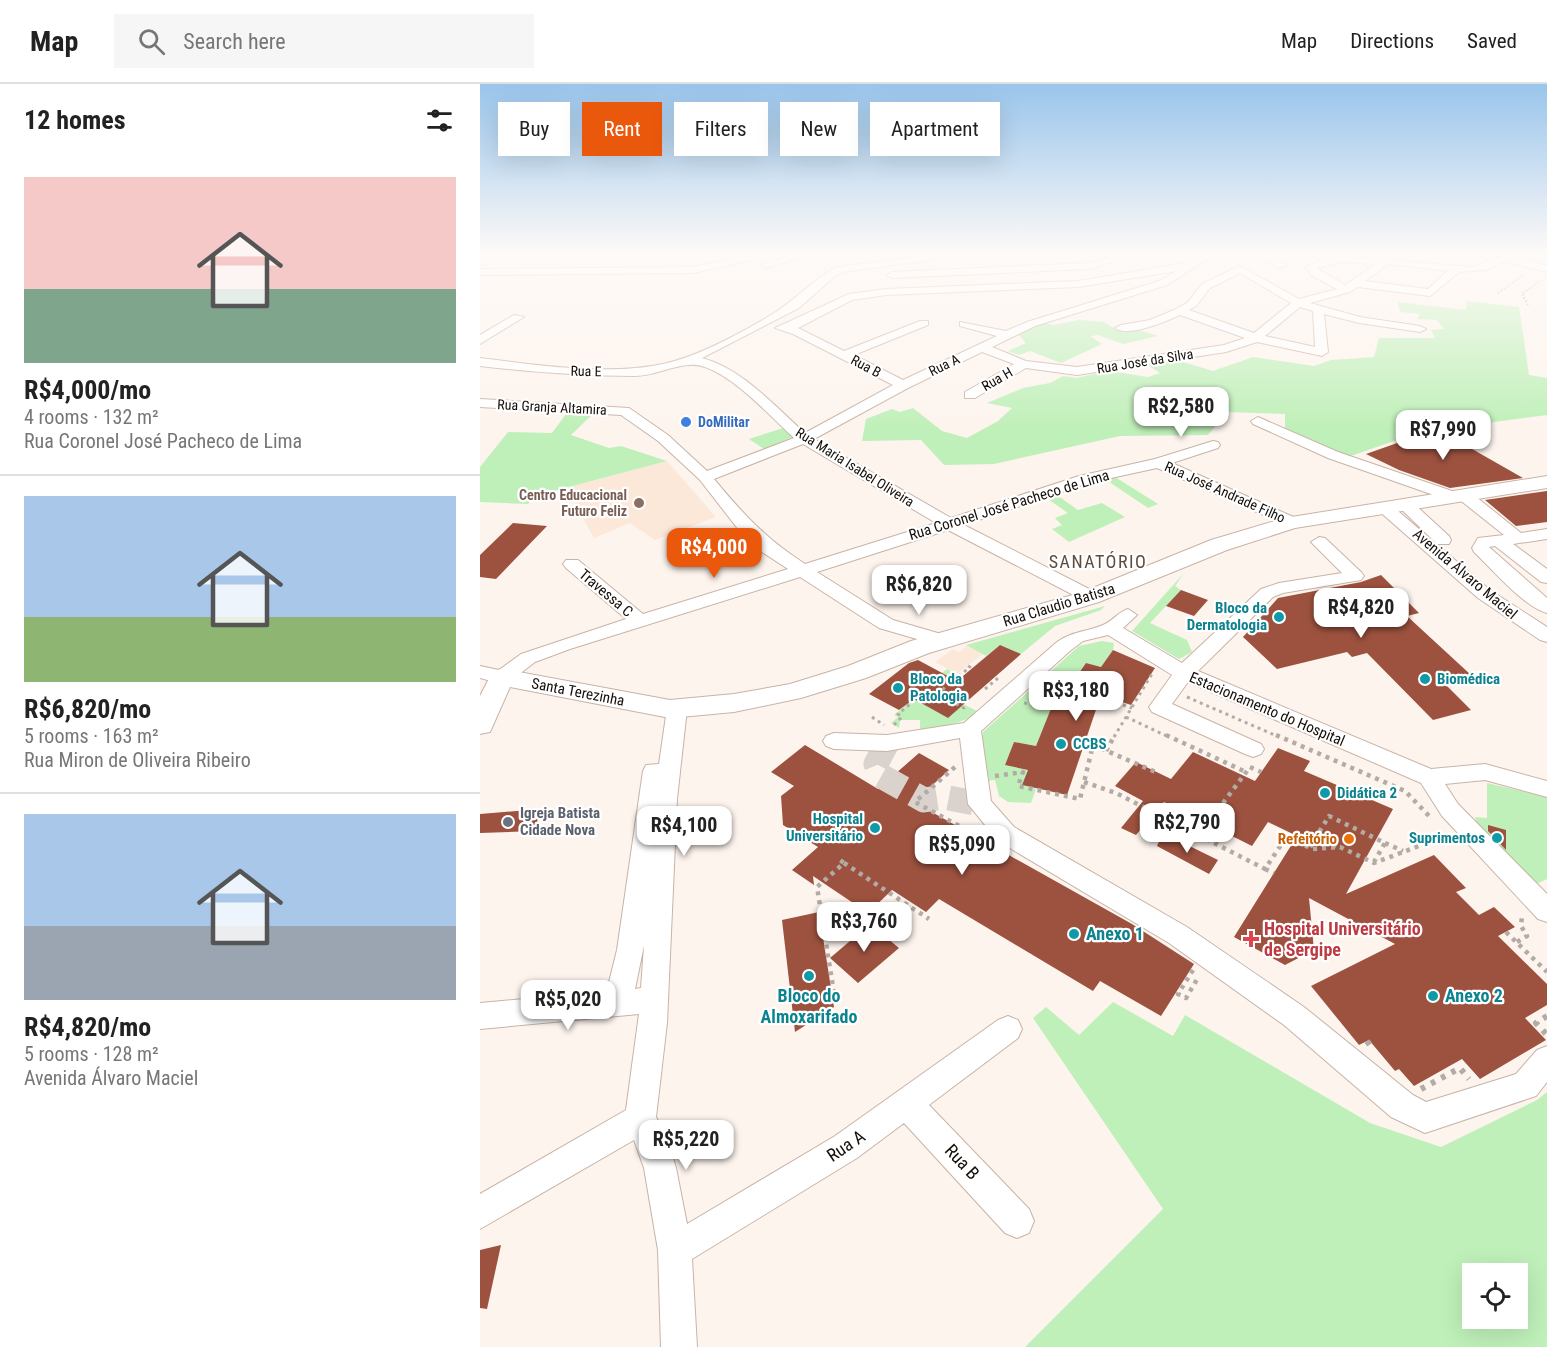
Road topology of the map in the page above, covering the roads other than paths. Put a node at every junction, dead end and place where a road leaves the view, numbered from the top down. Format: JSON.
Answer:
{"nodes":[{"id":1,"x":783,"y":312,"type":"edge"},
{"id":2,"x":821,"y":312,"type":"edge"},
{"id":3,"x":1071,"y":312,"type":"edge"},
{"id":4,"x":1178,"y":312,"type":"edge"},
{"id":5,"x":1183,"y":312,"type":"edge"},
{"id":6,"x":1287,"y":312,"type":"edge"},
{"id":7,"x":1318,"y":312,"type":"edge"},
{"id":8,"x":1329,"y":312,"type":"edge"},
{"id":9,"x":518,"y":317,"type":"dead end"},
{"id":10,"x":924,"y":323,"type":"dead end"},
{"id":11,"x":762,"y":324,"type":"junction"},
{"id":12,"x":964,"y":324,"type":"dead end"},
{"id":13,"x":1121,"y":328,"type":"dead end"},
{"id":14,"x":788,"y":329,"type":"junction"},
{"id":15,"x":1420,"y":329,"type":"dead end"},
{"id":16,"x":1007,"y":335,"type":"junction"},
{"id":17,"x":1256,"y":338,"type":"junction"},
{"id":18,"x":480,"y":340,"type":"edge"},
{"id":19,"x":981,"y":347,"type":"junction"},
{"id":20,"x":844,"y":355,"type":"junction"},
{"id":21,"x":691,"y":359,"type":"junction"},
{"id":22,"x":480,"y":362,"type":"edge"},
{"id":23,"x":1024,"y":364,"type":"junction"},
{"id":24,"x":903,"y":385,"type":"junction"},
{"id":25,"x":970,"y":395,"type":"dead end"},
{"id":26,"x":480,"y":404,"type":"edge"},
{"id":27,"x":1258,"y":421,"type":"dead end"},
{"id":28,"x":804,"y":439,"type":"junction"},
{"id":29,"x":1213,"y":445,"type":"dead end"},
{"id":30,"x":1159,"y":463,"type":"junction"},
{"id":31,"x":705,"y":477,"type":"junction"},
{"id":32,"x":1547,"y":482,"type":"edge"},
{"id":33,"x":1459,"y":496,"type":"junction"},
{"id":34,"x":1396,"y":507,"type":"junction"},
{"id":35,"x":1292,"y":522,"type":"junction"},
{"id":36,"x":949,"y":524,"type":"junction"},
{"id":37,"x":1533,"y":536,"type":"edge"},
{"id":38,"x":1498,"y":540,"type":"junction"},
{"id":39,"x":1318,"y":542,"type":"dead end"},
{"id":40,"x":1547,"y":546,"type":"edge"},
{"id":41,"x":572,"y":564,"type":"dead end"},
{"id":42,"x":802,"y":571,"type":"junction"},
{"id":43,"x":1547,"y":578,"type":"edge"},
{"id":44,"x":1091,"y":597,"type":"junction"},
{"id":45,"x":1547,"y":607,"type":"edge"},
{"id":46,"x":640,"y":621,"type":"junction"},
{"id":47,"x":1547,"y":622,"type":"edge"},
{"id":48,"x":886,"y":624,"type":"junction"},
{"id":49,"x":1547,"y":636,"type":"edge"},
{"id":50,"x":941,"y":640,"type":"junction"},
{"id":51,"x":888,"y":659,"type":"junction"},
{"id":52,"x":1184,"y":673,"type":"junction"},
{"id":53,"x":491,"y":674,"type":"edge"},
{"id":54,"x":671,"y":709,"type":"junction"},
{"id":55,"x":480,"y":725,"type":"edge"},
{"id":56,"x":970,"y":729,"type":"junction"},
{"id":57,"x":834,"y":741,"type":"dead end"},
{"id":58,"x":1253,"y":750,"type":"dead end"},
{"id":59,"x":1429,"y":777,"type":"junction"},
{"id":60,"x":1547,"y":789,"type":"edge"},
{"id":61,"x":1547,"y":911,"type":"edge"},
{"id":62,"x":653,"y":1000,"type":"junction"},
{"id":63,"x":592,"y":1006,"type":"junction"},
{"id":64,"x":480,"y":1016,"type":"edge"},
{"id":65,"x":1008,"y":1029,"type":"dead end"},
{"id":66,"x":1547,"y":1060,"type":"edge"},
{"id":67,"x":907,"y":1104,"type":"junction"},
{"id":68,"x":640,"y":1119,"type":"junction"},
{"id":69,"x":480,"y":1212,"type":"edge"},
{"id":70,"x":1017,"y":1221,"type":"dead end"},
{"id":71,"x":675,"y":1250,"type":"junction"},
{"id":72,"x":679,"y":1347,"type":"edge"}],
"edges":[{"from":1,"to":11,"type":"street","name":"Rua E"},
{"from":2,"to":14,"type":"street"},
{"from":3,"to":16,"type":"street","name":"Rua A"},
{"from":4,"to":13,"type":"street"},
{"from":5,"to":17,"type":"street"},
{"from":6,"to":17,"type":"street","name":"Rua José da Silva"},
{"from":7,"to":17,"type":"street"},
{"from":8,"to":15,"type":"street"},
{"from":9,"to":18,"type":"street"},
{"from":10,"to":20,"type":"street"},
{"from":11,"to":14,"type":"street","name":"Rua B"},
{"from":11,"to":21,"type":"street","name":"Rua E"},
{"from":12,"to":16,"type":"street"},
{"from":14,"to":20,"type":"street","name":"Rua B"},
{"from":16,"to":19,"type":"street","name":"Rua A"},
{"from":17,"to":23,"type":"street","name":"Rua José da Silva"},
{"from":19,"to":23,"type":"street","name":"Rua José da Silva"},
{"from":19,"to":24,"type":"street","name":"Rua A"},
{"from":20,"to":24,"type":"street","name":"Rua B"},
{"from":21,"to":22,"type":"street","name":"Rua E"},
{"from":21,"to":28,"type":"street","name":"Rua Maria Isabel Oliveira"},
{"from":23,"to":25,"type":"street","name":"Rua H"},
{"from":24,"to":28,"type":"street","name":"Rua A"},
{"from":26,"to":31,"type":"street","name":"Rua Granja Altamira"},
{"from":27,"to":33,"type":"street"},
{"from":28,"to":31,"type":"street","name":"Rua A"},
{"from":28,"to":36,"type":"street","name":"Rua Maria Isabel Oliveira"},
{"from":29,"to":30,"type":"street","name":"Rua Coronel José Pacheco de Lima"},
{"from":30,"to":35,"type":"street","name":"Rua José Andrade Filho"},
{"from":30,"to":36,"type":"street","name":"Rua Coronel José Pacheco de Lima"},
{"from":31,"to":42,"type":"street"},
{"from":32,"to":33,"type":"main road","name":"Rua Claudio Batista"},
{"from":33,"to":34,"type":"main road","name":"Rua Claudio Batista"},
{"from":33,"to":37,"type":"street"},
{"from":34,"to":35,"type":"main road","name":"Rua Claudio Batista"},
{"from":34,"to":47,"type":"street","name":"Avenida Álvaro Maciel"},
{"from":34,"to":49,"type":"street","name":"Avenida Álvaro Maciel"},
{"from":35,"to":44,"type":"main road","name":"Rua Claudio Batista"},
{"from":36,"to":42,"type":"street","name":"Rua Coronel José Pacheco de Lima"},
{"from":36,"to":44,"type":"street","name":"Rua Maria Isabel Oliveira"},
{"from":37,"to":38,"type":"street"},
{"from":37,"to":40,"type":"street"},
{"from":38,"to":43,"type":"street"},
{"from":38,"to":45,"type":"street"},
{"from":39,"to":52,"type":"street"},
{"from":41,"to":46,"type":"street","name":"Travessa C"},
{"from":42,"to":46,"type":"street","name":"Rua Coronel José Pacheco de Lima"},
{"from":42,"to":48,"type":"street"},
{"from":44,"to":50,"type":"main road","name":"Rua Claudio Batista"},
{"from":46,"to":53,"type":"street","name":"Rua Coronel José Pacheco de Lima"},
{"from":48,"to":50,"type":"street"},
{"from":48,"to":51,"type":"street"},
{"from":50,"to":51,"type":"main road","name":"Rua Claudio Batista"},
{"from":51,"to":54,"type":"main road","name":"Rua Claudio Batista"},
{"from":52,"to":56,"type":"street","name":"Estacionamento do Hospital"},
{"from":52,"to":58,"type":"street"},
{"from":52,"to":59,"type":"street","name":"Estacionamento do Hospital"},
{"from":53,"to":54,"type":"main road","name":"Santa Terezinha"},
{"from":53,"to":55,"type":"main road"},
{"from":54,"to":62,"type":"street"},
{"from":54,"to":63,"type":"street"},
{"from":56,"to":57,"type":"street"},
{"from":56,"to":66,"type":"street"},
{"from":59,"to":60,"type":"street"},
{"from":59,"to":61,"type":"street"},
{"from":62,"to":63,"type":"street"},
{"from":62,"to":68,"type":"street"},
{"from":63,"to":64,"type":"street"},
{"from":65,"to":67,"type":"street","name":"Rua A"},
{"from":67,"to":70,"type":"street","name":"Rua B"},
{"from":67,"to":71,"type":"street","name":"Rua A"},
{"from":68,"to":69,"type":"street"},
{"from":68,"to":71,"type":"street"},
{"from":71,"to":72,"type":"street"}]}
